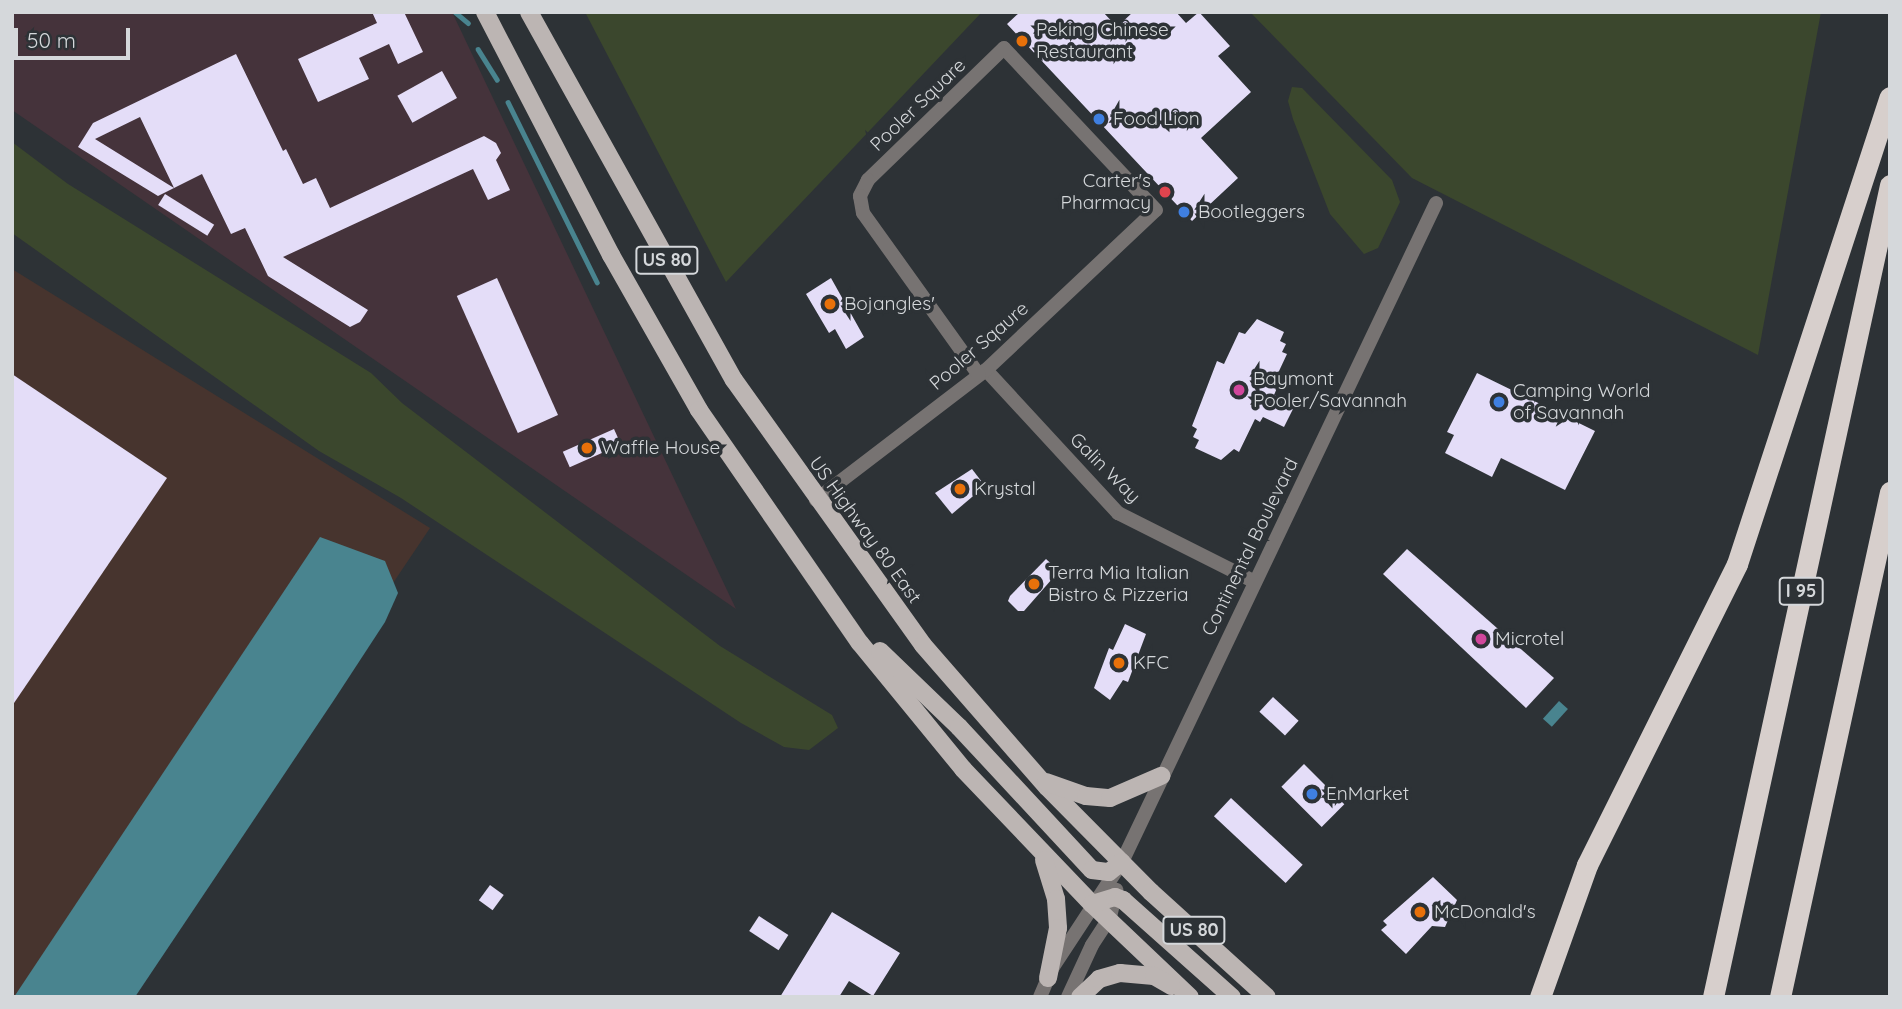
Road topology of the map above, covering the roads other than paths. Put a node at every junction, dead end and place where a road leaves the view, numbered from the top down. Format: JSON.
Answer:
{"nodes":[{"id":1,"x":485,"y":12,"type":"edge"},
{"id":2,"x":529,"y":12,"type":"edge"},
{"id":3,"x":1890,"y":97,"type":"edge"},
{"id":4,"x":1890,"y":186,"type":"edge"},
{"id":5,"x":1437,"y":203,"type":"dead end"},
{"id":6,"x":1157,"y":210,"type":"joint"},
{"id":7,"x":983,"y":373,"type":"junction"},
{"id":8,"x":1890,"y":492,"type":"edge"},
{"id":9,"x":816,"y":500,"type":"junction"},
{"id":10,"x":1255,"y":582,"type":"junction"},
{"id":11,"x":839,"y":612,"type":"junction"},
{"id":12,"x":1161,"y":776,"type":"junction"},
{"id":13,"x":1041,"y":780,"type":"junction"},
{"id":14,"x":1041,"y":850,"type":"junction"},
{"id":15,"x":1122,"y":862,"type":"junction"},
{"id":16,"x":1115,"y":897,"type":"junction"},
{"id":17,"x":1092,"y":904,"type":"junction"},
{"id":18,"x":1110,"y":917,"type":"junction"},
{"id":19,"x":1048,"y":978,"type":"junction"},
{"id":20,"x":1040,"y":997,"type":"edge"},
{"id":21,"x":1068,"y":997,"type":"edge"},
{"id":22,"x":1080,"y":997,"type":"edge"},
{"id":23,"x":1189,"y":997,"type":"edge"},
{"id":24,"x":1232,"y":997,"type":"edge"},
{"id":25,"x":1267,"y":997,"type":"edge"},
{"id":26,"x":1540,"y":997,"type":"edge"},
{"id":27,"x":1713,"y":997,"type":"edge"},
{"id":28,"x":1780,"y":997,"type":"edge"}],
"edges":[{"from":1,"to":11,"type":"main road","number":"US 80"},
{"from":2,"to":9,"type":"main road","name":"US Highway 80 East","number":"US 80"},
{"from":3,"to":26,"type":"highway"},
{"from":4,"to":27,"type":"highway","number":"I 95"},
{"from":5,"to":10,"type":"street","name":"Continental Boulevard"},
{"from":6,"to":7,"type":"street","name":"Pooler Sqaure"},
{"from":6,"to":7,"type":"street","name":"Pooler Square"},
{"from":7,"to":9,"type":"street","name":"Pooler Sqaure"},
{"from":7,"to":10,"type":"street","name":"Galin Way"},
{"from":8,"to":28,"type":"highway"},
{"from":9,"to":13,"type":"main road","name":"US Highway 80 East","number":"US 80"},
{"from":10,"to":12,"type":"street","name":"Continental Boulevard"},
{"from":11,"to":14,"type":"main road","number":"US 80"},
{"from":11,"to":15,"type":"main road"},
{"from":12,"to":13,"type":"main road"},
{"from":12,"to":15,"type":"street","name":"Continental Boulevard"},
{"from":13,"to":15,"type":"main road","name":"US Highway 80 East","number":"US 80"},
{"from":14,"to":17,"type":"main road","number":"US 80"},
{"from":14,"to":19,"type":"main road"},
{"from":15,"to":16,"type":"street"},
{"from":15,"to":17,"type":"street","name":"Continental Boulevard"},
{"from":15,"to":25,"type":"main road","name":"US Highway 80 East","number":"US 80"},
{"from":16,"to":17,"type":"main road"},
{"from":16,"to":18,"type":"street"},
{"from":16,"to":24,"type":"main road"},
{"from":17,"to":18,"type":"main road","number":"US 80"},
{"from":17,"to":19,"type":"street","name":"Continental Boulevard"},
{"from":18,"to":21,"type":"street"},
{"from":18,"to":23,"type":"main road","number":"US 80"},
{"from":19,"to":20,"type":"street","name":"Continental Boulevard"},
{"from":22,"to":23,"type":"main road"}]}
